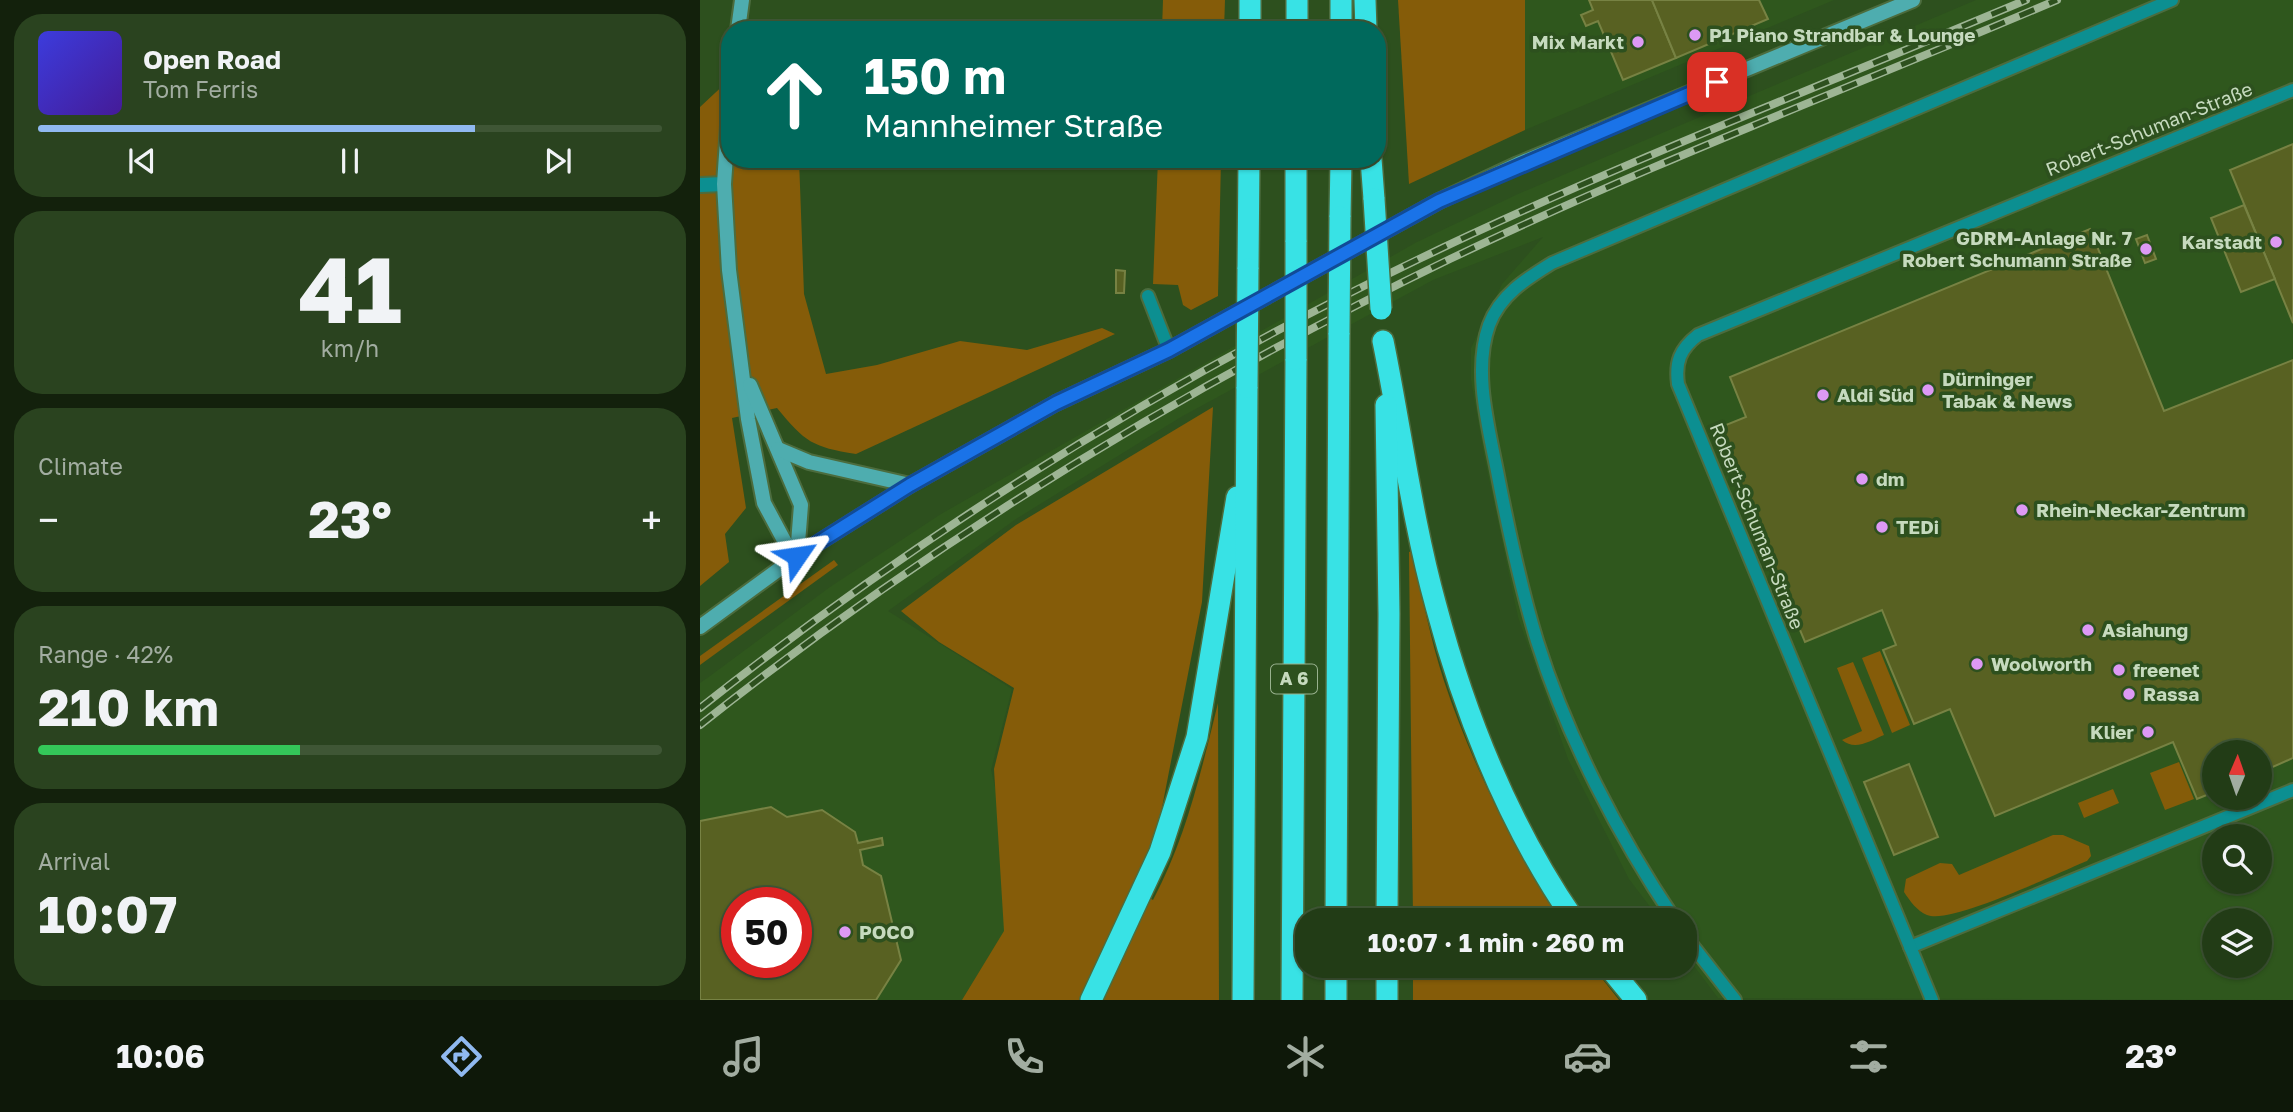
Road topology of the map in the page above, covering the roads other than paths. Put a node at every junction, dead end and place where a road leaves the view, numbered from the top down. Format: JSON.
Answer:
{"nodes":[{"id":1,"x":742,"y":0,"type":"edge"},
{"id":2,"x":1250,"y":0,"type":"edge"},
{"id":3,"x":1297,"y":0,"type":"edge"},
{"id":4,"x":1341,"y":0,"type":"edge"},
{"id":5,"x":1365,"y":0,"type":"edge"},
{"id":6,"x":1913,"y":0,"type":"edge"},
{"id":7,"x":2172,"y":0,"type":"edge"},
{"id":8,"x":739,"y":21,"type":"edge"},
{"id":9,"x":1250,"y":21,"type":"edge"},
{"id":10,"x":1297,"y":21,"type":"edge"},
{"id":11,"x":1341,"y":21,"type":"edge"},
{"id":12,"x":1366,"y":21,"type":"edge"},
{"id":13,"x":2293,"y":90,"type":"edge"},
{"id":14,"x":725,"y":168,"type":"edge"},
{"id":15,"x":1249,"y":168,"type":"edge"},
{"id":16,"x":1296,"y":168,"type":"edge"},
{"id":17,"x":1340,"y":168,"type":"edge"},
{"id":18,"x":1372,"y":168,"type":"edge"},
{"id":19,"x":724,"y":184,"type":"junction"},
{"id":20,"x":700,"y":185,"type":"edge"},
{"id":21,"x":1149,"y":296,"type":"dead end"},
{"id":22,"x":1383,"y":341,"type":"junction"},
{"id":23,"x":1169,"y":350,"type":"junction"},
{"id":24,"x":743,"y":364,"type":"junction"},
{"id":25,"x":1247,"y":447,"type":"junction"},
{"id":26,"x":778,"y":449,"type":"junction"},
{"id":27,"x":910,"y":485,"type":"junction"},
{"id":28,"x":796,"y":557,"type":"junction"},
{"id":29,"x":700,"y":627,"type":"edge"},
{"id":30,"x":2293,"y":790,"type":"edge"},
{"id":31,"x":1336,"y":908,"type":"edge"},
{"id":32,"x":1387,"y":908,"type":"edge"},
{"id":33,"x":1567,"y":908,"type":"edge"},
{"id":34,"x":1668,"y":908,"type":"edge"},
{"id":35,"x":1910,"y":947,"type":"junction"},
{"id":36,"x":1697,"y":951,"type":"edge"},
{"id":37,"x":1336,"y":978,"type":"edge"},
{"id":38,"x":1387,"y":978,"type":"edge"},
{"id":39,"x":1618,"y":978,"type":"edge"},
{"id":40,"x":1091,"y":1000,"type":"edge"},
{"id":41,"x":1243,"y":1000,"type":"edge"},
{"id":42,"x":1292,"y":1000,"type":"edge"},
{"id":43,"x":1336,"y":1000,"type":"edge"},
{"id":44,"x":1387,"y":1000,"type":"edge"},
{"id":45,"x":1636,"y":1000,"type":"edge"},
{"id":46,"x":1735,"y":1000,"type":"edge"},
{"id":47,"x":1932,"y":1000,"type":"edge"}],
"edges":[{"from":1,"to":8,"type":"main road"},
{"from":2,"to":9,"type":"highway"},
{"from":3,"to":10,"type":"highway"},
{"from":4,"to":11,"type":"highway"},
{"from":5,"to":12,"type":"highway"},
{"from":6,"to":23,"type":"main road"},
{"from":7,"to":34,"type":"lane"},
{"from":13,"to":35,"type":"lane","name":"Robert-Schuman-Straße"},
{"from":14,"to":19,"type":"main road"},
{"from":15,"to":25,"type":"highway","bridge":true},
{"from":16,"to":42,"type":"highway","number":"A 6","bridge":true},
{"from":17,"to":31,"type":"highway","number":"A 6","bridge":true},
{"from":18,"to":22,"type":"highway","bridge":true},
{"from":19,"to":20,"type":"street"},
{"from":19,"to":24,"type":"main road"},
{"from":21,"to":23,"type":"lane"},
{"from":22,"to":32,"type":"highway"},
{"from":22,"to":33,"type":"highway"},
{"from":23,"to":27,"type":"main road"},
{"from":24,"to":26,"type":"main road"},
{"from":24,"to":28,"type":"main road"},
{"from":25,"to":40,"type":"highway"},
{"from":25,"to":41,"type":"highway"},
{"from":26,"to":27,"type":"main road"},
{"from":26,"to":28,"type":"main road"},
{"from":27,"to":28,"type":"main road"},
{"from":28,"to":29,"type":"main road"},
{"from":30,"to":35,"type":"lane"},
{"from":35,"to":47,"type":"lane","name":"Robert-Schuman-Straße"},
{"from":36,"to":46,"type":"lane"},
{"from":37,"to":43,"type":"highway"},
{"from":38,"to":44,"type":"highway"},
{"from":39,"to":45,"type":"highway"}]}
